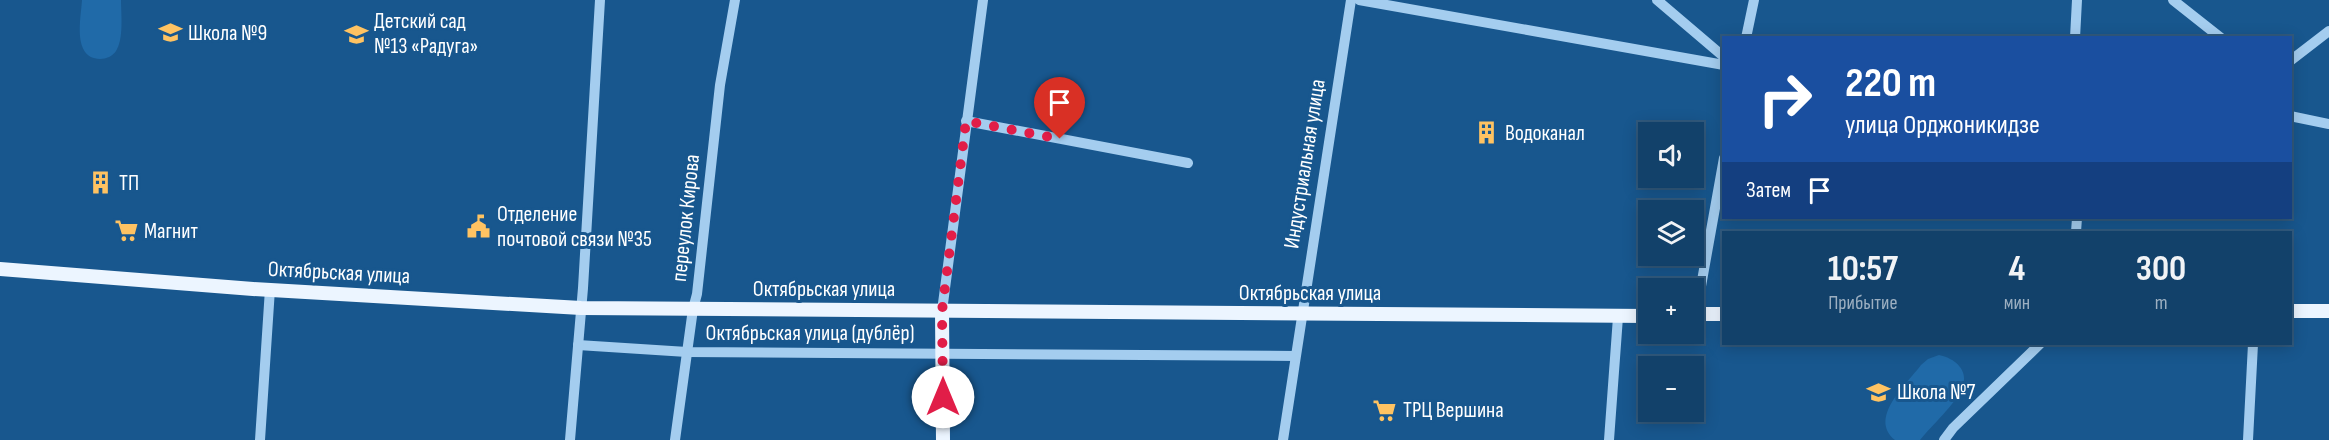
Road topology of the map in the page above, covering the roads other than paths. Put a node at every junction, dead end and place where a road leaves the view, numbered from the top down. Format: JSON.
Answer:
{"nodes":[{"id":1,"x":600,"y":0,"type":"edge"},
{"id":2,"x":735,"y":0,"type":"edge"},
{"id":3,"x":983,"y":0,"type":"edge"},
{"id":4,"x":1351,"y":0,"type":"edge"},
{"id":5,"x":1359,"y":0,"type":"edge"},
{"id":6,"x":1657,"y":0,"type":"edge"},
{"id":7,"x":1754,"y":0,"type":"edge"},
{"id":8,"x":2077,"y":0,"type":"edge"},
{"id":9,"x":2173,"y":0,"type":"edge"},
{"id":10,"x":1415,"y":5,"type":"edge"},
{"id":11,"x":2329,"y":30,"type":"edge"},
{"id":12,"x":1746,"y":36,"type":"edge"},
{"id":13,"x":2075,"y":36,"type":"edge"},
{"id":14,"x":2218,"y":36,"type":"edge"},
{"id":15,"x":1722,"y":55,"type":"edge"},
{"id":16,"x":2292,"y":59,"type":"edge"},
{"id":17,"x":1722,"y":65,"type":"edge"},
{"id":18,"x":2292,"y":116,"type":"edge"},
{"id":19,"x":966,"y":121,"type":"junction"},
{"id":20,"x":2329,"y":124,"type":"edge"},
{"id":21,"x":1188,"y":163,"type":"dead end"},
{"id":22,"x":1722,"y":169,"type":"edge"},
{"id":23,"x":0,"y":269,"type":"edge"},
{"id":24,"x":1702,"y":278,"type":"edge"},
{"id":25,"x":270,"y":289,"type":"junction"},
{"id":26,"x":581,"y":308,"type":"junction"},
{"id":27,"x":693,"y":309,"type":"junction"},
{"id":28,"x":942,"y":311,"type":"junction"},
{"id":29,"x":2292,"y":311,"type":"edge"},
{"id":30,"x":2329,"y":311,"type":"edge"},
{"id":31,"x":1301,"y":314,"type":"junction"},
{"id":32,"x":1704,"y":314,"type":"edge"},
{"id":33,"x":1722,"y":314,"type":"edge"},
{"id":34,"x":1638,"y":316,"type":"edge"},
{"id":35,"x":1618,"y":317,"type":"junction"},
{"id":36,"x":578,"y":345,"type":"junction"},
{"id":37,"x":2039,"y":345,"type":"edge"},
{"id":38,"x":2253,"y":345,"type":"edge"},
{"id":39,"x":687,"y":352,"type":"junction"},
{"id":40,"x":943,"y":354,"type":"junction"},
{"id":41,"x":1295,"y":356,"type":"junction"},
{"id":42,"x":260,"y":440,"type":"edge"},
{"id":43,"x":570,"y":440,"type":"edge"},
{"id":44,"x":675,"y":440,"type":"edge"},
{"id":45,"x":942,"y":440,"type":"edge"},
{"id":46,"x":1283,"y":440,"type":"edge"},
{"id":47,"x":1608,"y":440,"type":"edge"},
{"id":48,"x":1944,"y":440,"type":"edge"},
{"id":49,"x":2248,"y":440,"type":"edge"}],
"edges":[{"from":1,"to":26,"type":"street"},
{"from":2,"to":27,"type":"street","name":"переулок Кирова"},
{"from":3,"to":19,"type":"street"},
{"from":4,"to":31,"type":"street","name":"Индустриальная улица"},
{"from":5,"to":10,"type":"street"},
{"from":6,"to":15,"type":"street"},
{"from":7,"to":12,"type":"street"},
{"from":8,"to":13,"type":"street"},
{"from":9,"to":14,"type":"street"},
{"from":10,"to":17,"type":"street"},
{"from":11,"to":16,"type":"street"},
{"from":18,"to":20,"type":"street"},
{"from":19,"to":21,"type":"street"},
{"from":19,"to":28,"type":"street"},
{"from":22,"to":24,"type":"street"},
{"from":23,"to":25,"type":"main road","name":"Октябрьская улица"},
{"from":25,"to":26,"type":"main road","name":"Октябрьская улица"},
{"from":25,"to":42,"type":"street"},
{"from":26,"to":27,"type":"main road","name":"Октябрьская улица"},
{"from":26,"to":36,"type":"street"},
{"from":27,"to":28,"type":"main road","name":"Октябрьская улица"},
{"from":27,"to":39,"type":"street","name":"переулок Кирова"},
{"from":28,"to":31,"type":"main road","name":"Октябрьская улица"},
{"from":28,"to":40,"type":"main road"},
{"from":29,"to":30,"type":"main road"},
{"from":31,"to":35,"type":"main road","name":"Октябрьская улица"},
{"from":31,"to":41,"type":"street","name":"Индустриальная улица"},
{"from":32,"to":33,"type":"main road"},
{"from":34,"to":35,"type":"main road","name":"Октябрьская улица"},
{"from":35,"to":47,"type":"street"},
{"from":36,"to":39,"type":"street","name":"Октябрьская улица (дублёр)"},
{"from":36,"to":43,"type":"street"},
{"from":37,"to":48,"type":"street"},
{"from":38,"to":49,"type":"street"},
{"from":39,"to":40,"type":"street","name":"Октябрьская улица (дублёр)"},
{"from":39,"to":44,"type":"street","name":"переулок Кирова"},
{"from":40,"to":41,"type":"street","name":"Октябрьская улица (дублёр)"},
{"from":40,"to":45,"type":"main road"},
{"from":41,"to":46,"type":"street","name":"Индустриальная улица"}]}
